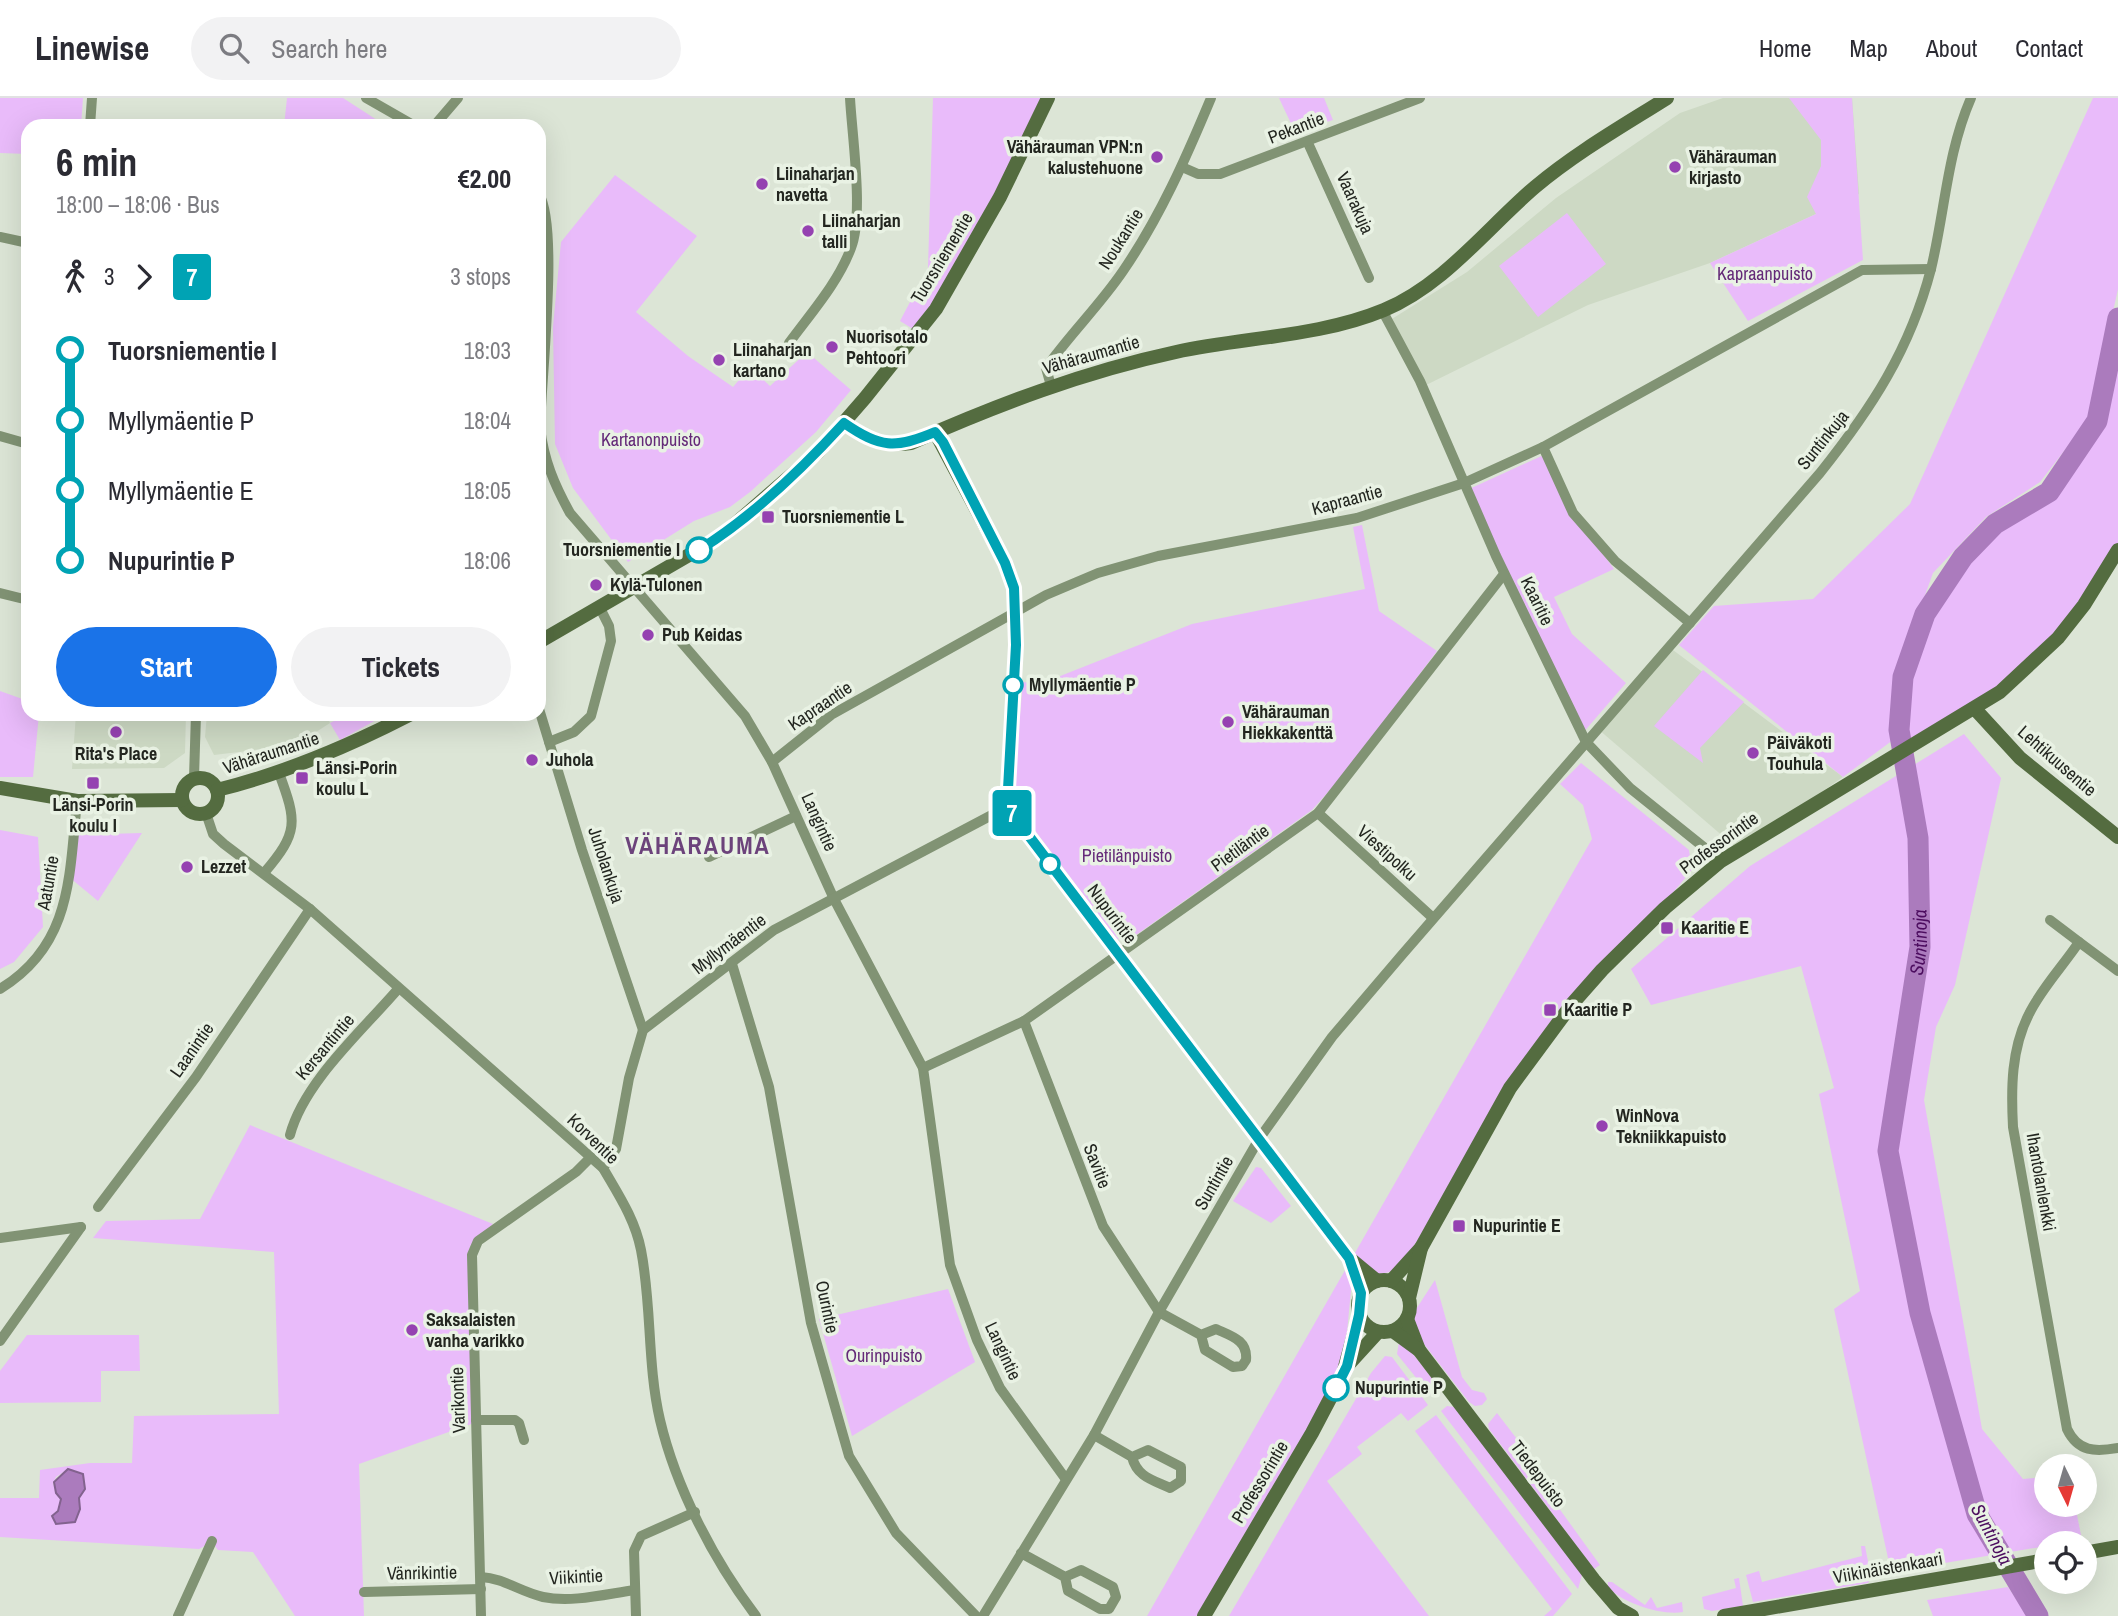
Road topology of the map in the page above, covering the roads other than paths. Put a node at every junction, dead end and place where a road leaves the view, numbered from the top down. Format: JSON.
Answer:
{"nodes":[{"id":1,"x":92,"y":98,"type":"edge"},
{"id":2,"x":366,"y":98,"type":"edge"},
{"id":3,"x":458,"y":98,"type":"edge"},
{"id":4,"x":850,"y":98,"type":"edge"},
{"id":5,"x":1048,"y":98,"type":"edge"},
{"id":6,"x":1211,"y":98,"type":"edge"},
{"id":7,"x":1420,"y":98,"type":"edge"},
{"id":8,"x":1667,"y":98,"type":"edge"},
{"id":9,"x":1971,"y":98,"type":"edge"},
{"id":10,"x":90,"y":119,"type":"edge"},
{"id":11,"x":403,"y":119,"type":"edge"},
{"id":12,"x":440,"y":119,"type":"edge"},
{"id":13,"x":1308,"y":143,"type":"junction"},
{"id":14,"x":1182,"y":167,"type":"junction"},
{"id":15,"x":546,"y":214,"type":"edge"},
{"id":16,"x":0,"y":237,"type":"edge"},
{"id":17,"x":21,"y":242,"type":"edge"},
{"id":18,"x":1931,"y":269,"type":"junction"},
{"id":19,"x":1369,"y":278,"type":"dead end"},
{"id":20,"x":546,"y":295,"type":"edge"},
{"id":21,"x":1382,"y":310,"type":"junction"},
{"id":22,"x":789,"y":343,"type":"dead end"},
{"id":23,"x":1051,"y":386,"type":"junction"},
{"id":24,"x":844,"y":423,"type":"junction"},
{"id":25,"x":935,"y":432,"type":"junction"},
{"id":26,"x":0,"y":436,"type":"edge"},
{"id":27,"x":21,"y":442,"type":"edge"},
{"id":28,"x":1543,"y":447,"type":"junction"},
{"id":29,"x":546,"y":465,"type":"edge"},
{"id":30,"x":1464,"y":483,"type":"junction"},
{"id":31,"x":2118,"y":550,"type":"edge"},
{"id":32,"x":1504,"y":574,"type":"junction"},
{"id":33,"x":634,"y":589,"type":"junction"},
{"id":34,"x":0,"y":593,"type":"edge"},
{"id":35,"x":21,"y":598,"type":"edge"},
{"id":36,"x":600,"y":608,"type":"junction"},
{"id":37,"x":1016,"y":614,"type":"junction"},
{"id":38,"x":1690,"y":623,"type":"junction"},
{"id":39,"x":546,"y":638,"type":"edge"},
{"id":40,"x":1975,"y":709,"type":"junction"},
{"id":41,"x":196,"y":721,"type":"edge"},
{"id":42,"x":397,"y":721,"type":"edge"},
{"id":43,"x":543,"y":721,"type":"edge"},
{"id":44,"x":549,"y":742,"type":"junction"},
{"id":45,"x":1586,"y":742,"type":"junction"},
{"id":46,"x":772,"y":762,"type":"junction"},
{"id":47,"x":279,"y":773,"type":"junction"},
{"id":48,"x":194,"y":778,"type":"junction"},
{"id":49,"x":0,"y":788,"type":"edge"},
{"id":50,"x":217,"y":790,"type":"junction"},
{"id":51,"x":182,"y":800,"type":"junction"},
{"id":52,"x":77,"y":801,"type":"junction"},
{"id":53,"x":1007,"y":807,"type":"junction"},
{"id":54,"x":206,"y":813,"type":"junction"},
{"id":55,"x":1318,"y":813,"type":"junction"},
{"id":56,"x":796,"y":816,"type":"junction"},
{"id":57,"x":2118,"y":837,"type":"edge"},
{"id":58,"x":709,"y":857,"type":"dead end"},
{"id":59,"x":1721,"y":861,"type":"junction"},
{"id":60,"x":264,"y":873,"type":"junction"},
{"id":61,"x":834,"y":899,"type":"junction"},
{"id":62,"x":310,"y":909,"type":"junction"},
{"id":63,"x":1433,"y":918,"type":"junction"},
{"id":64,"x":2050,"y":920,"type":"dead end"},
{"id":65,"x":2079,"y":942,"type":"junction"},
{"id":66,"x":1120,"y":956,"type":"junction"},
{"id":67,"x":732,"y":964,"type":"junction"},
{"id":68,"x":2118,"y":971,"type":"edge"},
{"id":69,"x":0,"y":989,"type":"edge"},
{"id":70,"x":398,"y":989,"type":"junction"},
{"id":71,"x":1024,"y":1021,"type":"junction"},
{"id":72,"x":643,"y":1030,"type":"junction"},
{"id":73,"x":923,"y":1068,"type":"junction"},
{"id":74,"x":290,"y":1135,"type":"dead end"},
{"id":75,"x":1259,"y":1139,"type":"junction"},
{"id":76,"x":591,"y":1157,"type":"junction"},
{"id":77,"x":603,"y":1168,"type":"junction"},
{"id":78,"x":98,"y":1207,"type":"dead end"},
{"id":79,"x":0,"y":1238,"type":"edge"},
{"id":80,"x":1421,"y":1248,"type":"junction"},
{"id":81,"x":1349,"y":1258,"type":"junction"},
{"id":82,"x":1384,"y":1281,"type":"junction"},
{"id":83,"x":1361,"y":1293,"type":"junction"},
{"id":84,"x":1409,"y":1298,"type":"junction"},
{"id":85,"x":1159,"y":1312,"type":"junction"},
{"id":86,"x":1359,"y":1315,"type":"junction"},
{"id":87,"x":1407,"y":1319,"type":"junction"},
{"id":88,"x":1393,"y":1331,"type":"junction"},
{"id":89,"x":1378,"y":1332,"type":"junction"},
{"id":90,"x":1201,"y":1335,"type":"dead end"},
{"id":91,"x":0,"y":1341,"type":"edge"},
{"id":92,"x":1419,"y":1350,"type":"junction"},
{"id":93,"x":1347,"y":1366,"type":"junction"},
{"id":94,"x":476,"y":1420,"type":"junction"},
{"id":95,"x":1094,"y":1435,"type":"junction"},
{"id":96,"x":524,"y":1440,"type":"dead end"},
{"id":97,"x":2118,"y":1448,"type":"edge"},
{"id":98,"x":1132,"y":1457,"type":"junction"},
{"id":99,"x":1065,"y":1478,"type":"junction"},
{"id":100,"x":695,"y":1512,"type":"junction"},
{"id":101,"x":212,"y":1541,"type":"dead end"},
{"id":102,"x":2118,"y":1547,"type":"edge"},
{"id":103,"x":2097,"y":1551,"type":"edge"},
{"id":104,"x":1021,"y":1553,"type":"junction"},
{"id":105,"x":2034,"y":1562,"type":"edge"},
{"id":106,"x":1065,"y":1577,"type":"junction"},
{"id":107,"x":481,"y":1583,"type":"junction"},
{"id":108,"x":635,"y":1590,"type":"junction"},
{"id":109,"x":364,"y":1591,"type":"dead end"},
{"id":110,"x":1733,"y":1615,"type":"edge"},
{"id":111,"x":178,"y":1616,"type":"edge"},
{"id":112,"x":481,"y":1616,"type":"edge"},
{"id":113,"x":636,"y":1616,"type":"edge"},
{"id":114,"x":756,"y":1616,"type":"edge"},
{"id":115,"x":976,"y":1616,"type":"edge"},
{"id":116,"x":983,"y":1616,"type":"edge"},
{"id":117,"x":1204,"y":1616,"type":"edge"},
{"id":118,"x":1632,"y":1616,"type":"edge"}],
"edges":[{"from":1,"to":10,"type":"street"},
{"from":2,"to":11,"type":"street"},
{"from":3,"to":12,"type":"street"},
{"from":4,"to":22,"type":"street"},
{"from":5,"to":24,"type":"main road","name":"Tuorsniementie"},
{"from":6,"to":14,"type":"street","name":"Noukantie"},
{"from":7,"to":13,"type":"street","name":"Pekantie"},
{"from":8,"to":21,"type":"main road","name":"Vähäraumantie"},
{"from":9,"to":18,"type":"street","name":"Suntinkuja"},
{"from":13,"to":14,"type":"street","name":"Pekantie"},
{"from":13,"to":19,"type":"street","name":"Vaarakuja"},
{"from":14,"to":23,"type":"street","name":"Noukantie"},
{"from":15,"to":20,"type":"street","name":"Langintie"},
{"from":16,"to":17,"type":"street"},
{"from":18,"to":28,"type":"street","name":"Kapraantie"},
{"from":18,"to":38,"type":"street","name":"Suntinkuja"},
{"from":21,"to":23,"type":"main road","name":"Vähäraumantie"},
{"from":21,"to":30,"type":"street","name":"Kaaritie"},
{"from":23,"to":25,"type":"main road","name":"Vähäraumantie"},
{"from":24,"to":25,"type":"main road","name":"Vähäraumantie"},
{"from":24,"to":33,"type":"main road"},
{"from":25,"to":37,"type":"main road"},
{"from":26,"to":27,"type":"street"},
{"from":28,"to":30,"type":"street","name":"Kapraantie"},
{"from":28,"to":38,"type":"street"},
{"from":29,"to":33,"type":"street","name":"Langintie"},
{"from":30,"to":32,"type":"street","name":"Kaaritie"},
{"from":30,"to":37,"type":"street","name":"Kapraantie"},
{"from":31,"to":40,"type":"main road","name":"Professorintie"},
{"from":32,"to":45,"type":"street","name":"Kaaritie"},
{"from":32,"to":55,"type":"street","name":"Pietiläntie"},
{"from":33,"to":36,"type":"main road"},
{"from":33,"to":46,"type":"street","name":"Langintie"},
{"from":34,"to":35,"type":"street"},
{"from":36,"to":39,"type":"main road"},
{"from":36,"to":44,"type":"street"},
{"from":37,"to":46,"type":"street","name":"Kapraantie"},
{"from":37,"to":53,"type":"main road"},
{"from":38,"to":45,"type":"street","name":"Suntinkuja"},
{"from":40,"to":57,"type":"main road","name":"Lehtikuusentie"},
{"from":40,"to":59,"type":"main road","name":"Professorintie"},
{"from":41,"to":48,"type":"street"},
{"from":42,"to":47,"type":"main road","name":"Vähäraumantie"},
{"from":43,"to":44,"type":"street","name":"Juholankuja"},
{"from":44,"to":72,"type":"street","name":"Juholankuja"},
{"from":45,"to":59,"type":"street","name":"Kaaritie"},
{"from":45,"to":63,"type":"street","name":"Suntintie"},
{"from":46,"to":56,"type":"street","name":"Langintie"},
{"from":47,"to":50,"type":"main road","name":"Vähäraumantie"},
{"from":47,"to":60,"type":"street"},
{"from":48,"to":50,"type":"main road"},
{"from":48,"to":51,"type":"main road"},
{"from":49,"to":52,"type":"main road"},
{"from":50,"to":54,"type":"main road"},
{"from":51,"to":52,"type":"main road"},
{"from":51,"to":54,"type":"main road"},
{"from":52,"to":69,"type":"street","name":"Aatuntie"},
{"from":53,"to":61,"type":"street","name":"Myllymäentie"},
{"from":53,"to":66,"type":"main road","name":"Nupurintie"},
{"from":54,"to":60,"type":"street","name":"Korventie"},
{"from":55,"to":63,"type":"street","name":"Viestipolku"},
{"from":55,"to":66,"type":"street","name":"Pietiläntie"},
{"from":56,"to":58,"type":"street"},
{"from":56,"to":61,"type":"street","name":"Langintie"},
{"from":59,"to":80,"type":"main road","name":"Professorintie"},
{"from":60,"to":62,"type":"street","name":"Korventie"},
{"from":61,"to":67,"type":"street","name":"Myllymäentie"},
{"from":61,"to":73,"type":"street","name":"Langintie"},
{"from":62,"to":70,"type":"street","name":"Korventie"},
{"from":62,"to":78,"type":"street","name":"Laanintie"},
{"from":63,"to":75,"type":"street","name":"Suntintie"},
{"from":64,"to":65,"type":"street"},
{"from":65,"to":68,"type":"street"},
{"from":65,"to":97,"type":"street","name":"Ihantolanlenkki"},
{"from":66,"to":71,"type":"street","name":"Pietiläntie"},
{"from":66,"to":75,"type":"main road","name":"Nupurintie"},
{"from":67,"to":72,"type":"street","name":"Myllymäentie"},
{"from":67,"to":115,"type":"street","name":"Ourintie"},
{"from":70,"to":74,"type":"street","name":"Kersantintie"},
{"from":70,"to":76,"type":"street","name":"Korventie"},
{"from":71,"to":73,"type":"street","name":"Pietiläntie"},
{"from":71,"to":85,"type":"street","name":"Savitie"},
{"from":72,"to":77,"type":"street"},
{"from":73,"to":99,"type":"street","name":"Langintie"},
{"from":75,"to":81,"type":"main road","name":"Nupurintie"},
{"from":75,"to":85,"type":"street","name":"Suntintie"},
{"from":76,"to":77,"type":"street","name":"Korventie"},
{"from":76,"to":94,"type":"street","name":"Varikontie"},
{"from":77,"to":100,"type":"street","name":"Korventie"},
{"from":79,"to":91,"type":"street"},
{"from":80,"to":82,"type":"main road","name":"Professorintie"},
{"from":80,"to":84,"type":"main road","name":"Professorintie"},
{"from":81,"to":82,"type":"main road","name":"Nupurintie"},
{"from":81,"to":83,"type":"main road","name":"Nupurintie"},
{"from":82,"to":83,"type":"main road"},
{"from":82,"to":84,"type":"main road"},
{"from":83,"to":86,"type":"main road"},
{"from":84,"to":87,"type":"main road"},
{"from":85,"to":90,"type":"street"},
{"from":85,"to":95,"type":"street","name":"Suntintie"},
{"from":86,"to":89,"type":"main road"},
{"from":86,"to":93,"type":"main road","name":"Professorintie"},
{"from":87,"to":88,"type":"main road"},
{"from":87,"to":92,"type":"main road","name":"Tiedepuisto"},
{"from":88,"to":89,"type":"main road"},
{"from":88,"to":92,"type":"main road","name":"Tiedepuisto"},
{"from":89,"to":93,"type":"main road","name":"Professorintie"},
{"from":92,"to":118,"type":"main road","name":"Tiedepuisto"},
{"from":93,"to":117,"type":"main road","name":"Professorintie"},
{"from":94,"to":96,"type":"street"},
{"from":94,"to":107,"type":"street","name":"Varikontie"},
{"from":95,"to":98,"type":"street"},
{"from":95,"to":99,"type":"street","name":"Suntintie"},
{"from":98,"to":98,"type":"street"},
{"from":99,"to":104,"type":"street","name":"Suntintie"},
{"from":100,"to":108,"type":"street"},
{"from":100,"to":114,"type":"street","name":"Korventie"},
{"from":101,"to":111,"type":"street"},
{"from":102,"to":103,"type":"main road"},
{"from":104,"to":106,"type":"street"},
{"from":104,"to":116,"type":"street","name":"Suntintie"},
{"from":105,"to":110,"type":"main road","name":"Viikinäistenkaari"},
{"from":106,"to":106,"type":"street"},
{"from":107,"to":108,"type":"street","name":"Viikintie"},
{"from":107,"to":109,"type":"street","name":"Vänrikintie"},
{"from":107,"to":112,"type":"street","name":"Varikontie"},
{"from":108,"to":113,"type":"street"}]}
